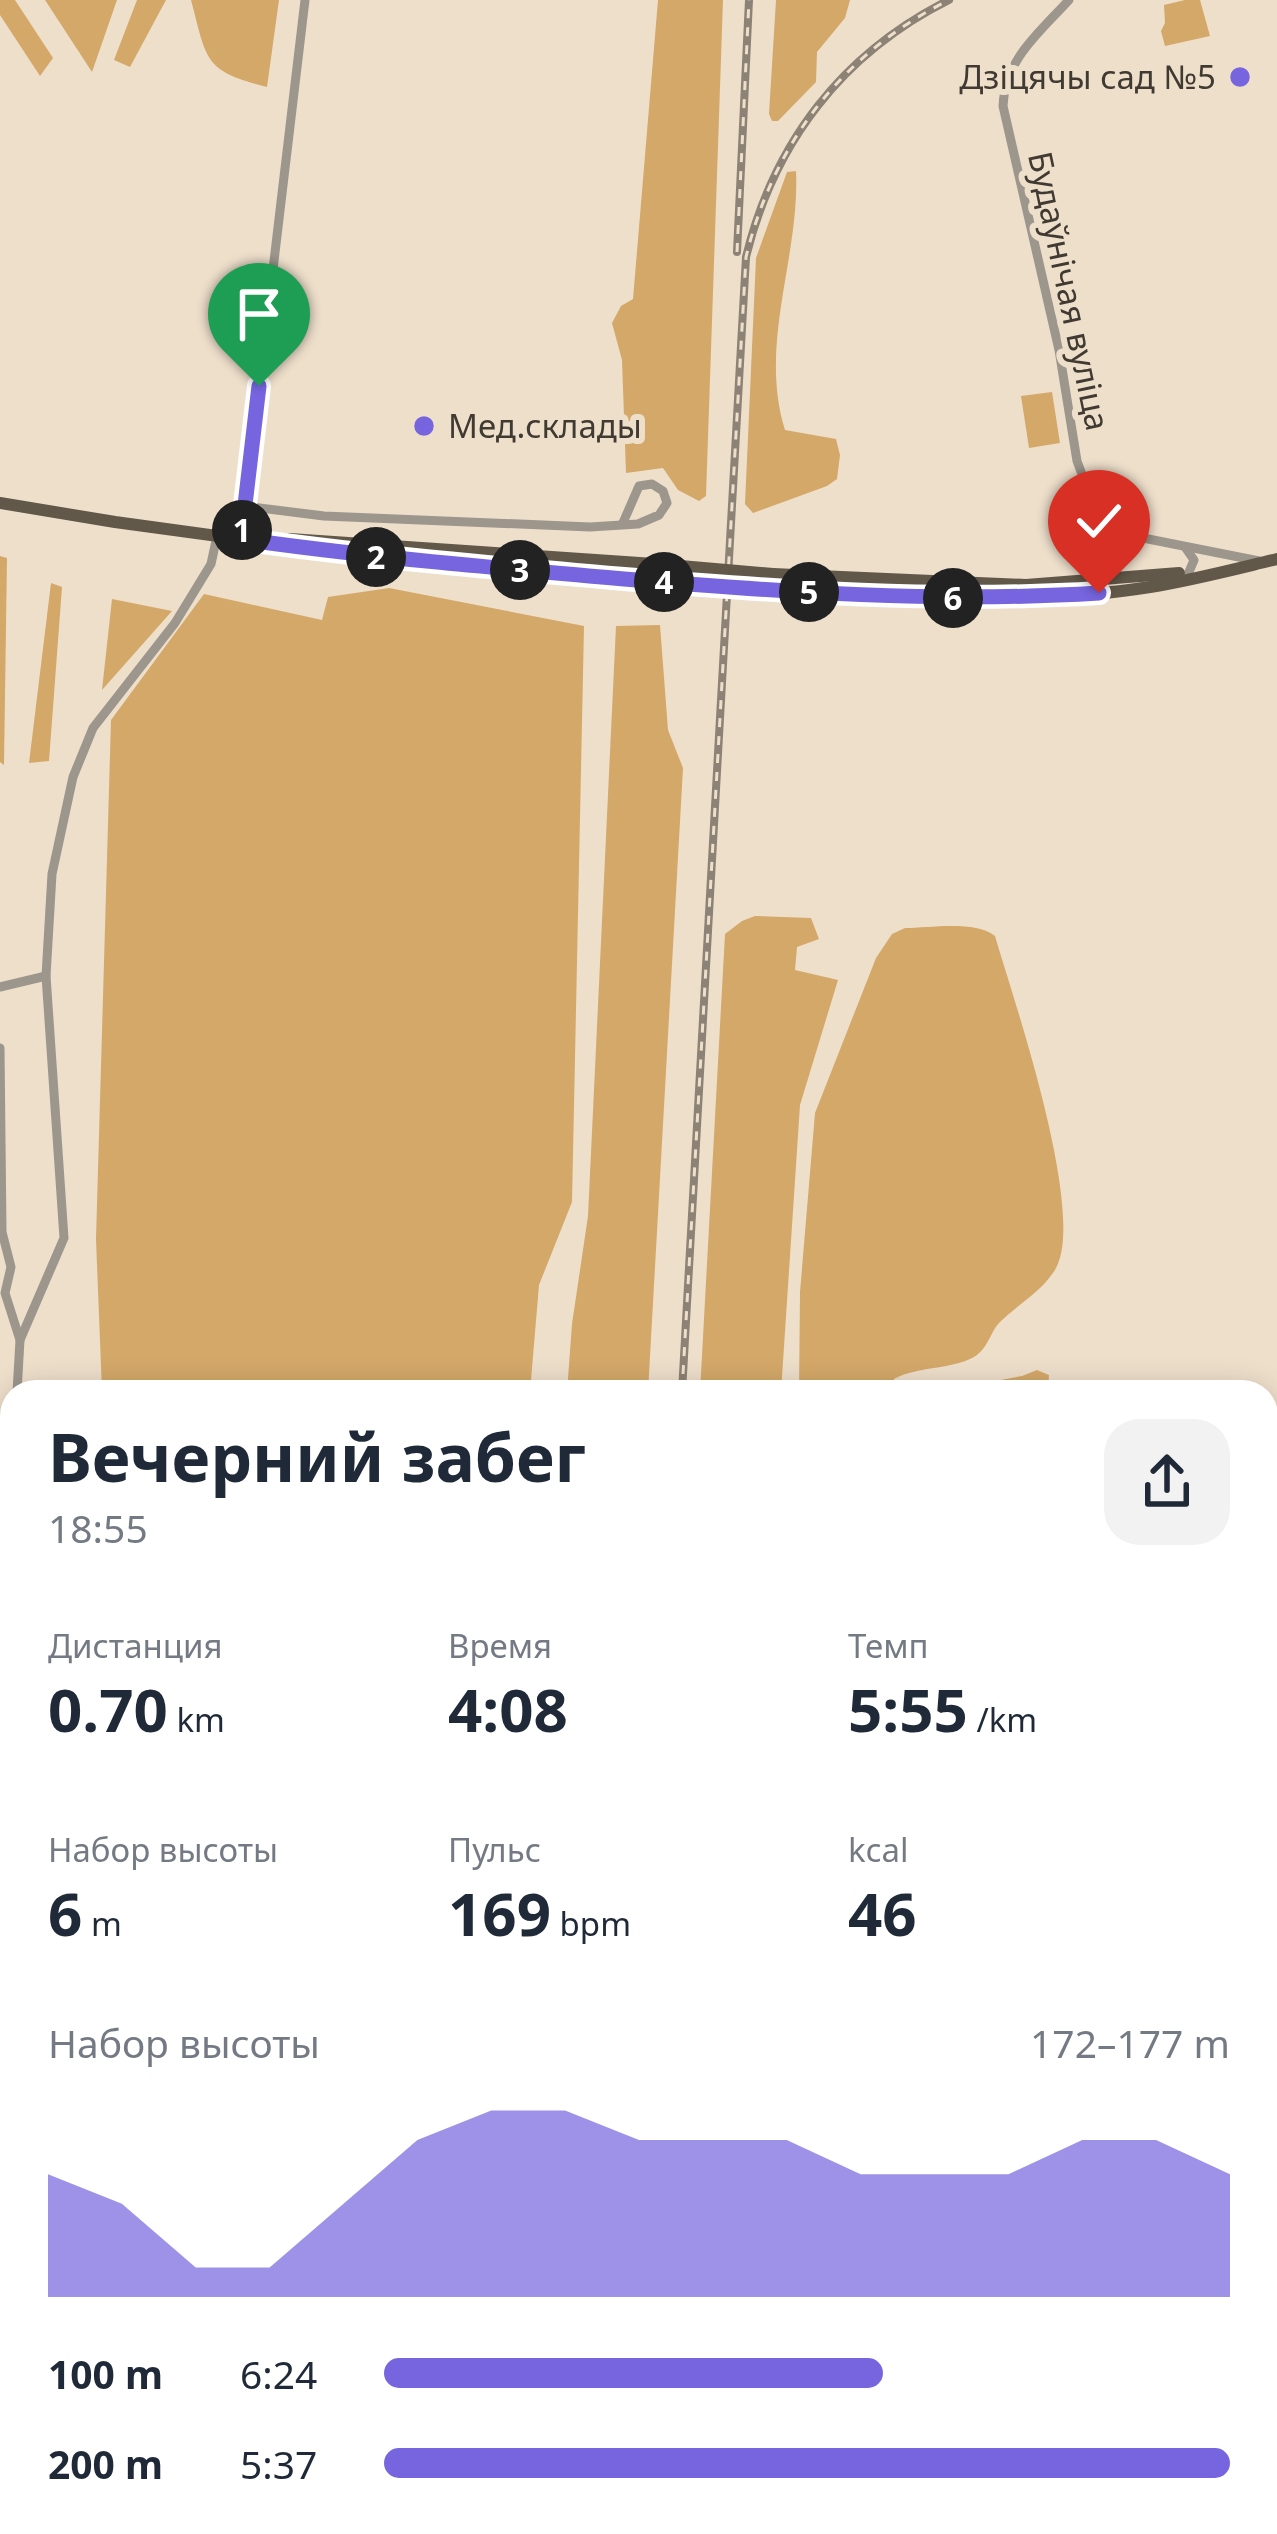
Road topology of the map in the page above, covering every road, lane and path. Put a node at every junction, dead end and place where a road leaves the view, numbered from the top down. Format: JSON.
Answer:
{"nodes":[{"id":1,"x":305,"y":0,"type":"edge"},
{"id":2,"x":1069,"y":0,"type":"edge"},
{"id":3,"x":0,"y":503,"type":"edge"},
{"id":4,"x":244,"y":506,"type":"junction"},
{"id":5,"x":622,"y":525,"type":"junction"},
{"id":6,"x":218,"y":536,"type":"junction"},
{"id":7,"x":241,"y":539,"type":"junction"},
{"id":8,"x":1185,"y":548,"type":"junction"},
{"id":9,"x":1271,"y":561,"type":"edge"},
{"id":10,"x":1232,"y":562,"type":"junction"},
{"id":11,"x":1189,"y":572,"type":"junction"},
{"id":12,"x":46,"y":976,"type":"junction"},
{"id":13,"x":0,"y":987,"type":"edge"},
{"id":14,"x":0,"y":1048,"type":"edge"},
{"id":15,"x":2,"y":1293,"type":"edge"},
{"id":16,"x":20,"y":1340,"type":"junction"},
{"id":17,"x":18,"y":1380,"type":"edge"}],
"edges":[{"from":1,"to":4,"type":"street"},
{"from":2,"to":8,"type":"street","name":"Будаўнічая вуліца"},
{"from":3,"to":6,"type":"main road"},
{"from":4,"to":5,"type":"street"},
{"from":4,"to":7,"type":"street"},
{"from":5,"to":5,"type":"street"},
{"from":6,"to":7,"type":"main road"},
{"from":6,"to":12,"type":"street"},
{"from":7,"to":10,"type":"main road","bridge":true},
{"from":7,"to":11,"type":"main road","bridge":true},
{"from":8,"to":10,"type":"street","name":"Будаўнічая вуліца"},
{"from":8,"to":11,"type":"street"},
{"from":9,"to":10,"type":"main road"},
{"from":10,"to":11,"type":"main road"},
{"from":12,"to":13,"type":"street"},
{"from":12,"to":16,"type":"street"},
{"from":14,"to":15,"type":"street"},
{"from":15,"to":16,"type":"street"},
{"from":16,"to":17,"type":"street"}]}
